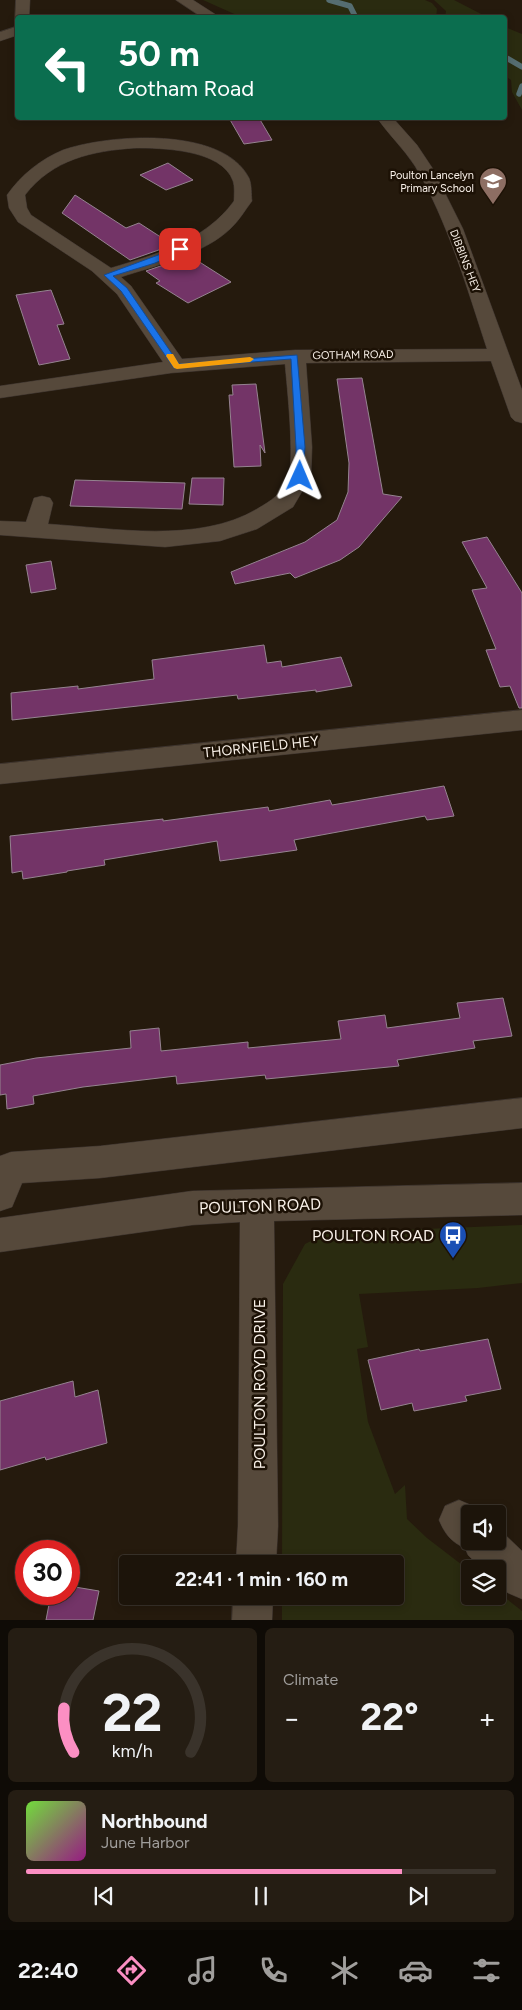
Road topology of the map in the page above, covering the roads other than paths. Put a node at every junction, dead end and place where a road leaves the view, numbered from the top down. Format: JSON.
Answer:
{"nodes":[{"id":1,"x":23,"y":0,"type":"edge"},
{"id":2,"x":183,"y":0,"type":"edge"},
{"id":3,"x":23,"y":15,"type":"edge"},
{"id":4,"x":209,"y":15,"type":"edge"},
{"id":5,"x":15,"y":31,"type":"edge"},
{"id":6,"x":0,"y":37,"type":"edge"},
{"id":7,"x":0,"y":42,"type":"edge"},
{"id":8,"x":15,"y":48,"type":"edge"},
{"id":9,"x":387,"y":120,"type":"edge"},
{"id":10,"x":108,"y":275,"type":"junction"},
{"id":11,"x":499,"y":355,"type":"junction"},
{"id":12,"x":294,"y":356,"type":"junction"},
{"id":13,"x":177,"y":366,"type":"junction"},
{"id":14,"x":0,"y":392,"type":"edge"},
{"id":15,"x":522,"y":416,"type":"edge"},
{"id":16,"x":42,"y":503,"type":"dead end"},
{"id":17,"x":2,"y":528,"type":"dead end"},
{"id":18,"x":35,"y":530,"type":"junction"},
{"id":19,"x":522,"y":720,"type":"edge"},
{"id":20,"x":0,"y":774,"type":"edge"},
{"id":21,"x":522,"y":1113,"type":"edge"},
{"id":22,"x":0,"y":1195,"type":"edge"},
{"id":23,"x":522,"y":1199,"type":"edge"},
{"id":24,"x":257,"y":1205,"type":"junction"},
{"id":25,"x":0,"y":1235,"type":"edge"},
{"id":26,"x":491,"y":1550,"type":"edge"},
{"id":27,"x":256,"y":1555,"type":"edge"},
{"id":28,"x":522,"y":1579,"type":"edge"},
{"id":29,"x":253,"y":1605,"type":"edge"},
{"id":30,"x":252,"y":1620,"type":"edge"}],
"edges":[{"from":1,"to":3,"type":"street"},
{"from":2,"to":4,"type":"street"},
{"from":5,"to":6,"type":"street"},
{"from":7,"to":8,"type":"street"},
{"from":9,"to":11,"type":"street","name":"DIBBINS HEY"},
{"from":10,"to":10,"type":"street"},
{"from":10,"to":13,"type":"street"},
{"from":11,"to":12,"type":"street","name":"GOTHAM ROAD"},
{"from":11,"to":15,"type":"street","name":"DIBBINS HEY"},
{"from":12,"to":13,"type":"street","name":"GOTHAM ROAD"},
{"from":12,"to":18,"type":"street"},
{"from":13,"to":14,"type":"street","name":"GOTHAM ROAD"},
{"from":16,"to":18,"type":"street"},
{"from":17,"to":18,"type":"street"},
{"from":19,"to":20,"type":"street","name":"THORNFIELD HEY"},
{"from":21,"to":22,"type":"street"},
{"from":23,"to":24,"type":"street","name":"POULTON ROAD"},
{"from":24,"to":25,"type":"street","name":"POULTON ROAD"},
{"from":24,"to":27,"type":"street","name":"POULTON ROYD DRIVE"},
{"from":26,"to":28,"type":"street"},
{"from":29,"to":30,"type":"street"}]}
